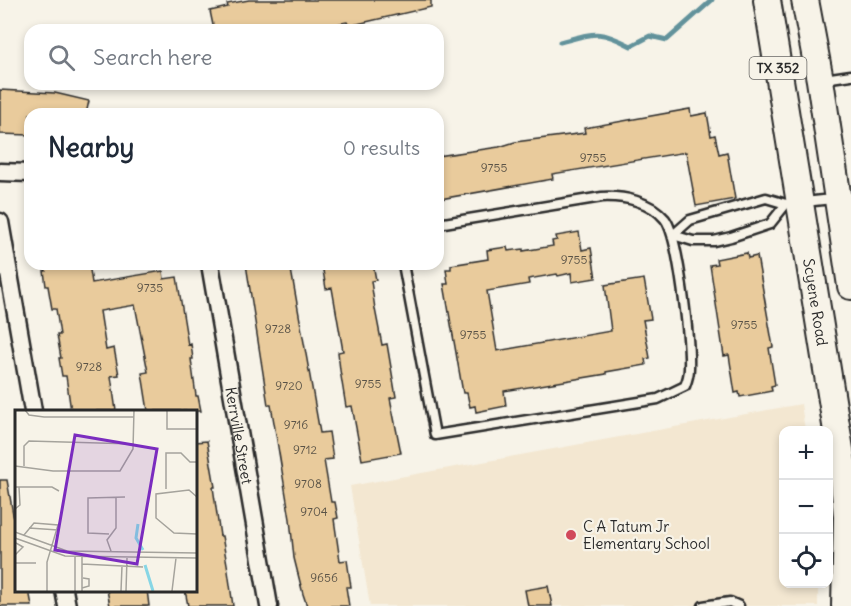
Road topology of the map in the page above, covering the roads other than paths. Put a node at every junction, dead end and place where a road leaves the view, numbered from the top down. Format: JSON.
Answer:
{"nodes":[{"id":1,"x":767,"y":0,"type":"edge"},
{"id":2,"x":805,"y":0,"type":"edge"},
{"id":3,"x":851,"y":75,"type":"edge"},
{"id":4,"x":820,"y":80,"type":"junction"},
{"id":5,"x":0,"y":172,"type":"edge"},
{"id":6,"x":24,"y":173,"type":"edge"},
{"id":7,"x":844,"y":197,"type":"edge"},
{"id":8,"x":793,"y":203,"type":"junction"},
{"id":9,"x":0,"y":222,"type":"edge"},
{"id":10,"x":444,"y":223,"type":"edge"},
{"id":11,"x":673,"y":235,"type":"junction"},
{"id":12,"x":211,"y":270,"type":"edge"},
{"id":13,"x":404,"y":270,"type":"edge"},
{"id":14,"x":851,"y":286,"type":"edge"},
{"id":15,"x":33,"y":410,"type":"edge"},
{"id":16,"x":64,"y":591,"type":"edge"},
{"id":17,"x":67,"y":606,"type":"edge"},
{"id":18,"x":269,"y":606,"type":"edge"},
{"id":19,"x":703,"y":606,"type":"edge"},
{"id":20,"x":739,"y":606,"type":"edge"},
{"id":21,"x":845,"y":606,"type":"edge"}],
"edges":[{"from":1,"to":8,"type":"main road","name":"Scyene Road","number":"TX 352"},
{"from":2,"to":4,"type":"main road","number":"TX 352"},
{"from":3,"to":4,"type":"lane"},
{"from":4,"to":7,"type":"main road","number":"TX 352"},
{"from":5,"to":6,"type":"street"},
{"from":7,"to":8,"type":"lane"},
{"from":7,"to":14,"type":"main road","number":"TX 352"},
{"from":8,"to":11,"type":"lane"},
{"from":8,"to":11,"type":"lane"},
{"from":8,"to":21,"type":"main road","name":"Scyene Road","number":"TX 352"},
{"from":9,"to":15,"type":"street"},
{"from":10,"to":11,"type":"lane"},
{"from":11,"to":13,"type":"lane"},
{"from":12,"to":18,"type":"street","name":"Kerrville Street"},
{"from":16,"to":17,"type":"street"},
{"from":19,"to":20,"type":"lane"}]}
